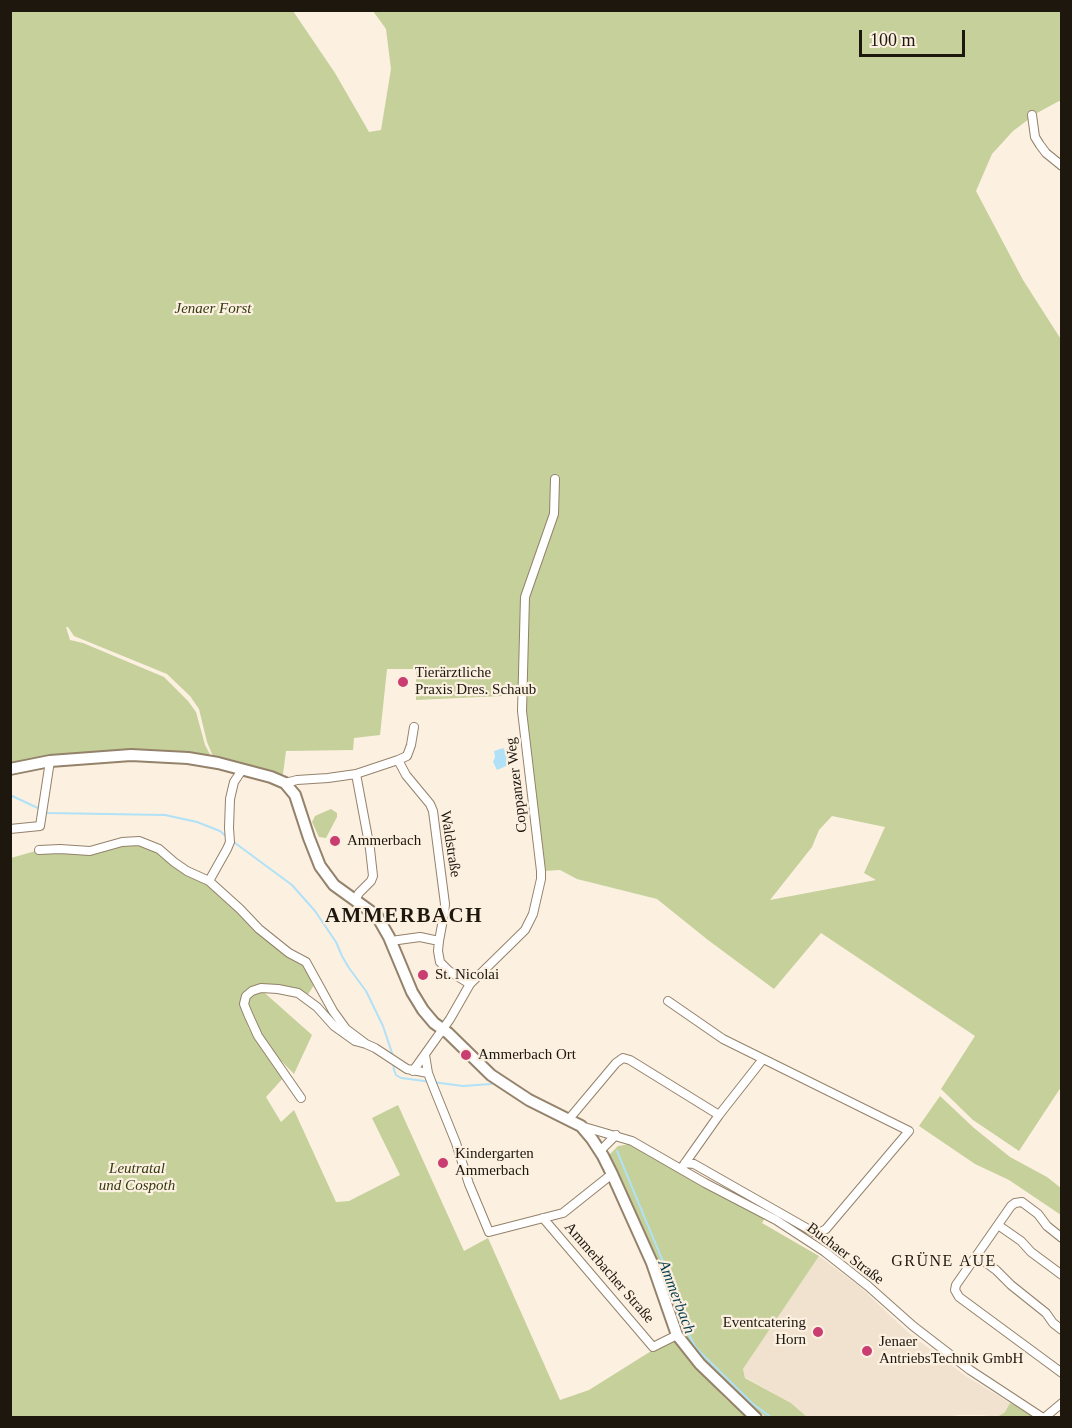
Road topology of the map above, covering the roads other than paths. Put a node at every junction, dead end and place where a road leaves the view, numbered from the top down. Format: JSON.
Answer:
{"nodes":[{"id":1,"x":1032,"y":115,"type":"dead end"},
{"id":2,"x":1062,"y":166,"type":"edge"},
{"id":3,"x":555,"y":478,"type":"dead end"},
{"id":4,"x":414,"y":727,"type":"dead end"},
{"id":5,"x":398,"y":760,"type":"junction"},
{"id":6,"x":50,"y":761,"type":"junction"},
{"id":7,"x":10,"y":769,"type":"edge"},
{"id":8,"x":242,"y":770,"type":"junction"},
{"id":9,"x":356,"y":774,"type":"junction"},
{"id":10,"x":285,"y":783,"type":"junction"},
{"id":11,"x":10,"y":829,"type":"edge"},
{"id":12,"x":39,"y":850,"type":"dead end"},
{"id":13,"x":208,"y":881,"type":"junction"},
{"id":14,"x":355,"y":900,"type":"junction"},
{"id":15,"x":391,"y":941,"type":"junction"},
{"id":16,"x":439,"y":941,"type":"junction"},
{"id":17,"x":470,"y":984,"type":"junction"},
{"id":18,"x":668,"y":1001,"type":"dead end"},
{"id":19,"x":442,"y":1028,"type":"junction"},
{"id":20,"x":366,"y":1044,"type":"junction"},
{"id":21,"x":425,"y":1055,"type":"junction"},
{"id":22,"x":763,"y":1059,"type":"junction"},
{"id":23,"x":413,"y":1071,"type":"junction"},
{"id":24,"x":430,"y":1079,"type":"junction"},
{"id":25,"x":301,"y":1098,"type":"dead end"},
{"id":26,"x":719,"y":1115,"type":"junction"},
{"id":27,"x":568,"y":1119,"type":"junction"},
{"id":28,"x":581,"y":1126,"type":"junction"},
{"id":29,"x":616,"y":1135,"type":"junction"},
{"id":30,"x":600,"y":1151,"type":"junction"},
{"id":31,"x":683,"y":1166,"type":"junction"},
{"id":32,"x":612,"y":1174,"type":"junction"},
{"id":33,"x":543,"y":1218,"type":"junction"},
{"id":34,"x":998,"y":1225,"type":"junction"},
{"id":35,"x":1062,"y":1238,"type":"edge"},
{"id":36,"x":976,"y":1256,"type":"junction"},
{"id":37,"x":1062,"y":1275,"type":"edge"},
{"id":38,"x":1062,"y":1329,"type":"edge"},
{"id":39,"x":677,"y":1335,"type":"junction"},
{"id":40,"x":1062,"y":1373,"type":"edge"},
{"id":41,"x":1062,"y":1403,"type":"edge"},
{"id":42,"x":756,"y":1418,"type":"edge"},
{"id":43,"x":1044,"y":1418,"type":"edge"}],
"edges":[{"from":1,"to":2,"type":"street"},
{"from":3,"to":17,"type":"street","name":"Coppanzer Weg"},
{"from":4,"to":5,"type":"street"},
{"from":5,"to":9,"type":"street"},
{"from":5,"to":16,"type":"street","name":"Waldstraße"},
{"from":6,"to":7,"type":"main road"},
{"from":6,"to":8,"type":"main road"},
{"from":6,"to":11,"type":"street"},
{"from":8,"to":10,"type":"main road"},
{"from":8,"to":13,"type":"street"},
{"from":9,"to":10,"type":"street"},
{"from":9,"to":14,"type":"street"},
{"from":10,"to":14,"type":"main road","name":"Ammerbacher Straße"},
{"from":12,"to":13,"type":"street"},
{"from":13,"to":20,"type":"street"},
{"from":14,"to":15,"type":"main road","name":"Ammerbacher Straße"},
{"from":15,"to":16,"type":"street"},
{"from":15,"to":19,"type":"main road","name":"Ammerbacher Straße"},
{"from":16,"to":17,"type":"street","name":"Waldstraße"},
{"from":17,"to":19,"type":"street","name":"Coppanzer Weg"},
{"from":18,"to":22,"type":"street"},
{"from":19,"to":21,"type":"street","name":"Coppanzer Weg"},
{"from":19,"to":27,"type":"main road","name":"Ammerbacher Straße"},
{"from":20,"to":23,"type":"street"},
{"from":20,"to":25,"type":"street"},
{"from":21,"to":23,"type":"street","name":"Coppanzer Weg"},
{"from":21,"to":24,"type":"street"},
{"from":22,"to":26,"type":"street"},
{"from":22,"to":31,"type":"street","name":"Buchaer Straße"},
{"from":23,"to":24,"type":"street"},
{"from":24,"to":33,"type":"street","name":"Ammerbacher Straße"},
{"from":26,"to":27,"type":"street"},
{"from":26,"to":31,"type":"street"},
{"from":27,"to":28,"type":"main road","name":"Ammerbacher Straße"},
{"from":28,"to":29,"type":"street","name":"Buchaer Straße"},
{"from":28,"to":30,"type":"main road","name":"Ammerbacher Straße"},
{"from":29,"to":30,"type":"street"},
{"from":29,"to":31,"type":"street","name":"Buchaer Straße"},
{"from":30,"to":32,"type":"main road","name":"Ammerbacher Straße"},
{"from":31,"to":43,"type":"street","name":"Buchaer Straße"},
{"from":32,"to":33,"type":"street","name":"Ammerbacher Straße"},
{"from":32,"to":39,"type":"main road","name":"Ammerbacher Straße"},
{"from":33,"to":39,"type":"street","name":"Ammerbacher Straße"},
{"from":34,"to":35,"type":"street"},
{"from":34,"to":36,"type":"street"},
{"from":34,"to":37,"type":"street"},
{"from":36,"to":38,"type":"street"},
{"from":36,"to":40,"type":"street"},
{"from":39,"to":42,"type":"main road","name":"Ammerbacher Straße"},
{"from":41,"to":43,"type":"street","name":"Buchaer Straße"}]}
